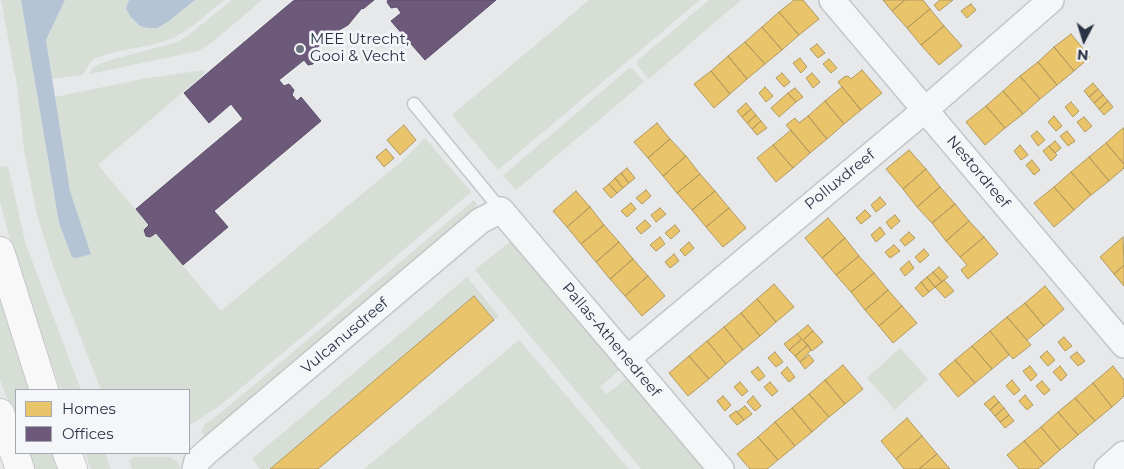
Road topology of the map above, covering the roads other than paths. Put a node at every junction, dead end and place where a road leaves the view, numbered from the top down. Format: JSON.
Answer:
{"nodes":[{"id":1,"x":832,"y":0,"type":"edge"},
{"id":2,"x":1052,"y":0,"type":"edge"},
{"id":3,"x":414,"y":104,"type":"dead end"},
{"id":4,"x":925,"y":110,"type":"junction"},
{"id":5,"x":501,"y":210,"type":"junction"},
{"id":6,"x":0,"y":251,"type":"edge"},
{"id":7,"x":1124,"y":345,"type":"edge"},
{"id":8,"x":627,"y":359,"type":"junction"},
{"id":9,"x":44,"y":389,"type":"edge"},
{"id":10,"x":0,"y":413,"type":"edge"},
{"id":11,"x":67,"y":454,"type":"edge"},
{"id":12,"x":1124,"y":454,"type":"edge"},
{"id":13,"x":20,"y":469,"type":"edge"},
{"id":14,"x":72,"y":469,"type":"edge"},
{"id":15,"x":194,"y":469,"type":"edge"},
{"id":16,"x":721,"y":469,"type":"edge"},
{"id":17,"x":1107,"y":469,"type":"edge"}],
"edges":[{"from":1,"to":4,"type":"street","name":"Nestordreef"},
{"from":2,"to":4,"type":"street","name":"Polluxdreef"},
{"from":3,"to":5,"type":"lane"},
{"from":4,"to":7,"type":"street","name":"Nestordreef"},
{"from":4,"to":8,"type":"street","name":"Polluxdreef"},
{"from":5,"to":8,"type":"street","name":"Pallas-Athenedreef"},
{"from":5,"to":15,"type":"street","name":"Vulcanusdreef"},
{"from":6,"to":9,"type":"main road"},
{"from":8,"to":16,"type":"street","name":"Pallas-Athenedreef"},
{"from":10,"to":13,"type":"main road"},
{"from":11,"to":14,"type":"main road"},
{"from":12,"to":17,"type":"street"}]}
